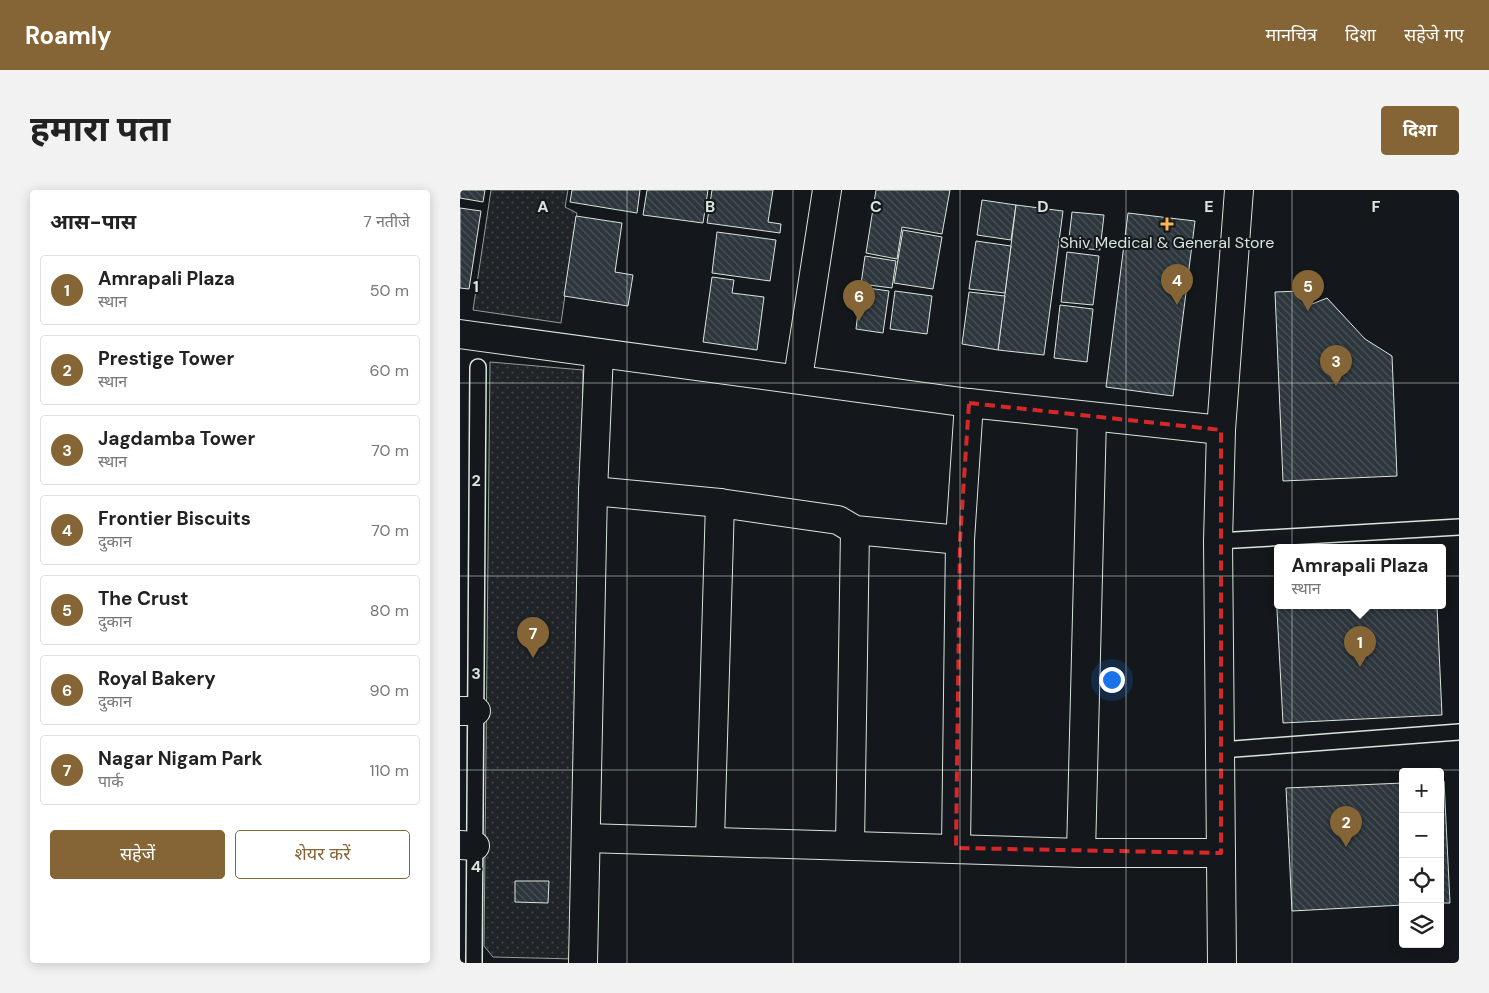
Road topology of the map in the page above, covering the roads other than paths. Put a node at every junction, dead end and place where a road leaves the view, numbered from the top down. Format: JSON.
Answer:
{"nodes":[{"id":1,"x":826,"y":190,"type":"edge"},
{"id":2,"x":1238,"y":190,"type":"edge"},
{"id":3,"x":460,"y":334,"type":"edge"},
{"id":4,"x":600,"y":353,"type":"junction"},
{"id":5,"x":478,"y":368,"type":"dead end"},
{"id":6,"x":798,"y":378,"type":"junction"},
{"id":7,"x":969,"y":403,"type":"junction"},
{"id":8,"x":1092,"y":417,"type":"junction"},
{"id":9,"x":1221,"y":430,"type":"junction"},
{"id":10,"x":593,"y":491,"type":"junction"},
{"id":11,"x":720,"y":503,"type":"junction"},
{"id":12,"x":1459,"y":527,"type":"edge"},
{"id":13,"x":855,"y":530,"type":"junction"},
{"id":14,"x":960,"y":540,"type":"junction"},
{"id":15,"x":1218,"y":541,"type":"junction"},
{"id":16,"x":468,"y":711,"type":"edge"},
{"id":17,"x":1459,"y":732,"type":"edge"},
{"id":18,"x":1220,"y":750,"type":"junction"},
{"id":19,"x":586,"y":838,"type":"junction"},
{"id":20,"x":710,"y":840,"type":"junction"},
{"id":21,"x":467,"y":845,"type":"edge"},
{"id":22,"x":850,"y":845,"type":"junction"},
{"id":23,"x":956,"y":848,"type":"junction"},
{"id":24,"x":1081,"y":853,"type":"junction"},
{"id":25,"x":1221,"y":853,"type":"junction"},
{"id":26,"x":474,"y":963,"type":"edge"},
{"id":27,"x":583,"y":963,"type":"edge"},
{"id":28,"x":1222,"y":963,"type":"edge"}],
"edges":[{"from":1,"to":6,"type":"street"},
{"from":2,"to":9,"type":"street"},
{"from":3,"to":4,"type":"street"},
{"from":4,"to":6,"type":"street"},
{"from":4,"to":10,"type":"street"},
{"from":5,"to":16,"type":"lane"},
{"from":6,"to":7,"type":"street"},
{"from":7,"to":8,"type":"street"},
{"from":7,"to":14,"type":"street"},
{"from":8,"to":9,"type":"street"},
{"from":8,"to":24,"type":"street"},
{"from":9,"to":15,"type":"street"},
{"from":10,"to":11,"type":"street"},
{"from":10,"to":19,"type":"street"},
{"from":11,"to":13,"type":"street"},
{"from":11,"to":20,"type":"street"},
{"from":12,"to":15,"type":"lane"},
{"from":13,"to":14,"type":"street"},
{"from":13,"to":22,"type":"street"},
{"from":14,"to":23,"type":"street"},
{"from":15,"to":18,"type":"street"},
{"from":16,"to":21,"type":"lane"},
{"from":17,"to":18,"type":"lane"},
{"from":18,"to":25,"type":"street"},
{"from":19,"to":20,"type":"street"},
{"from":19,"to":27,"type":"street"},
{"from":20,"to":22,"type":"street"},
{"from":21,"to":26,"type":"lane"},
{"from":22,"to":23,"type":"street"},
{"from":23,"to":24,"type":"street"},
{"from":24,"to":25,"type":"street"},
{"from":25,"to":28,"type":"street"}]}
